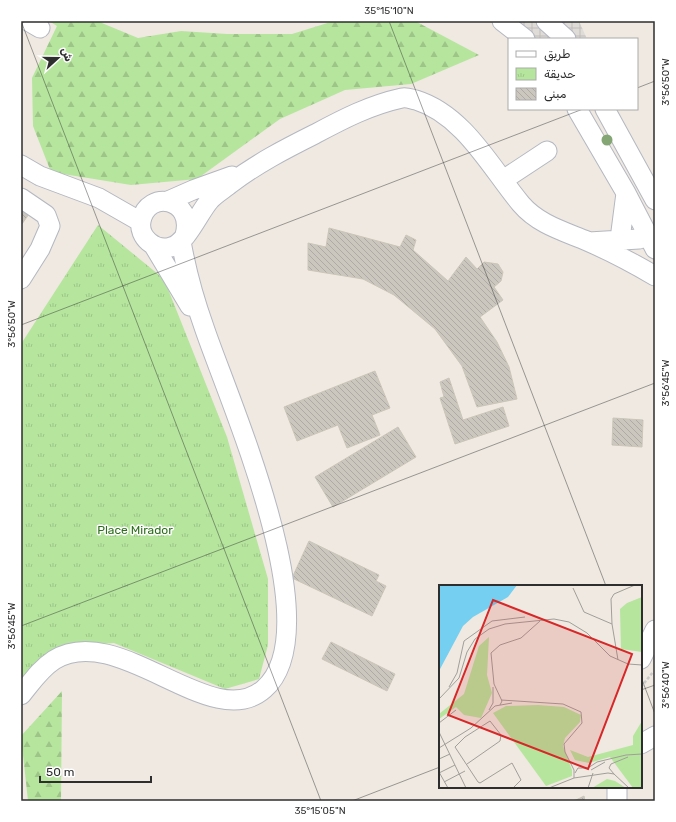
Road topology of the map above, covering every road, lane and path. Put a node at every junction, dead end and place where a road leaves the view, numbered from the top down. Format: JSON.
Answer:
{"nodes":[{"id":1,"x":502,"y":21,"type":"edge"},
{"id":2,"x":546,"y":21,"type":"edge"},
{"id":3,"x":524,"y":38,"type":"edge"},
{"id":4,"x":565,"y":38,"type":"edge"},
{"id":5,"x":578,"y":110,"type":"edge"},
{"id":6,"x":606,"y":110,"type":"edge"},
{"id":7,"x":547,"y":151,"type":"dead end"},
{"id":8,"x":21,"y":165,"type":"edge"},
{"id":9,"x":248,"y":170,"type":"junction"},
{"id":10,"x":40,"y":176,"type":"junction"},
{"id":11,"x":503,"y":180,"type":"junction"},
{"id":12,"x":626,"y":193,"type":"junction"},
{"id":13,"x":99,"y":198,"type":"junction"},
{"id":14,"x":24,"y":200,"type":"edge"},
{"id":15,"x":655,"y":200,"type":"edge"},
{"id":16,"x":160,"y":203,"type":"junction"},
{"id":17,"x":141,"y":222,"type":"junction"},
{"id":18,"x":183,"y":238,"type":"junction"},
{"id":19,"x":620,"y":239,"type":"junction"},
{"id":20,"x":588,"y":242,"type":"junction"},
{"id":21,"x":651,"y":242,"type":"edge"},
{"id":22,"x":154,"y":246,"type":"junction"},
{"id":23,"x":655,"y":262,"type":"edge"},
{"id":24,"x":633,"y":263,"type":"junction"},
{"id":25,"x":655,"y":276,"type":"edge"},
{"id":26,"x":21,"y":279,"type":"edge"},
{"id":27,"x":204,"y":327,"type":"junction"},
{"id":28,"x":655,"y":630,"type":"edge"},
{"id":29,"x":642,"y":657,"type":"edge"},
{"id":30,"x":655,"y":669,"type":"edge"},
{"id":31,"x":642,"y":686,"type":"edge"},
{"id":32,"x":21,"y":695,"type":"edge"},
{"id":33,"x":655,"y":736,"type":"edge"},
{"id":34,"x":642,"y":743,"type":"edge"},
{"id":35,"x":617,"y":788,"type":"edge"},
{"id":36,"x":617,"y":801,"type":"edge"}],
"edges":[{"from":1,"to":3,"type":"street"},
{"from":2,"to":4,"type":"street"},
{"from":5,"to":12,"type":"street"},
{"from":6,"to":15,"type":"street"},
{"from":7,"to":11,"type":"street"},
{"from":8,"to":10,"type":"street"},
{"from":9,"to":11,"type":"street"},
{"from":9,"to":16,"type":"street"},
{"from":9,"to":18,"type":"street"},
{"from":10,"to":13,"type":"street"},
{"from":10,"to":14,"type":"street"},
{"from":11,"to":20,"type":"street"},
{"from":12,"to":19,"type":"street"},
{"from":12,"to":21,"type":"street"},
{"from":13,"to":16,"type":"street"},
{"from":13,"to":17,"type":"street"},
{"from":14,"to":26,"type":"street"},
{"from":16,"to":17,"type":"street"},
{"from":16,"to":18,"type":"street"},
{"from":17,"to":22,"type":"street"},
{"from":18,"to":22,"type":"street"},
{"from":18,"to":27,"type":"street"},
{"from":19,"to":20,"type":"street"},
{"from":19,"to":21,"type":"street"},
{"from":20,"to":24,"type":"street"},
{"from":22,"to":27,"type":"street"},
{"from":23,"to":24,"type":"street"},
{"from":24,"to":25,"type":"street"},
{"from":27,"to":32,"type":"street"},
{"from":28,"to":29,"type":"street"},
{"from":30,"to":31,"type":"path"},
{"from":33,"to":34,"type":"street"},
{"from":35,"to":36,"type":"street"}]}
